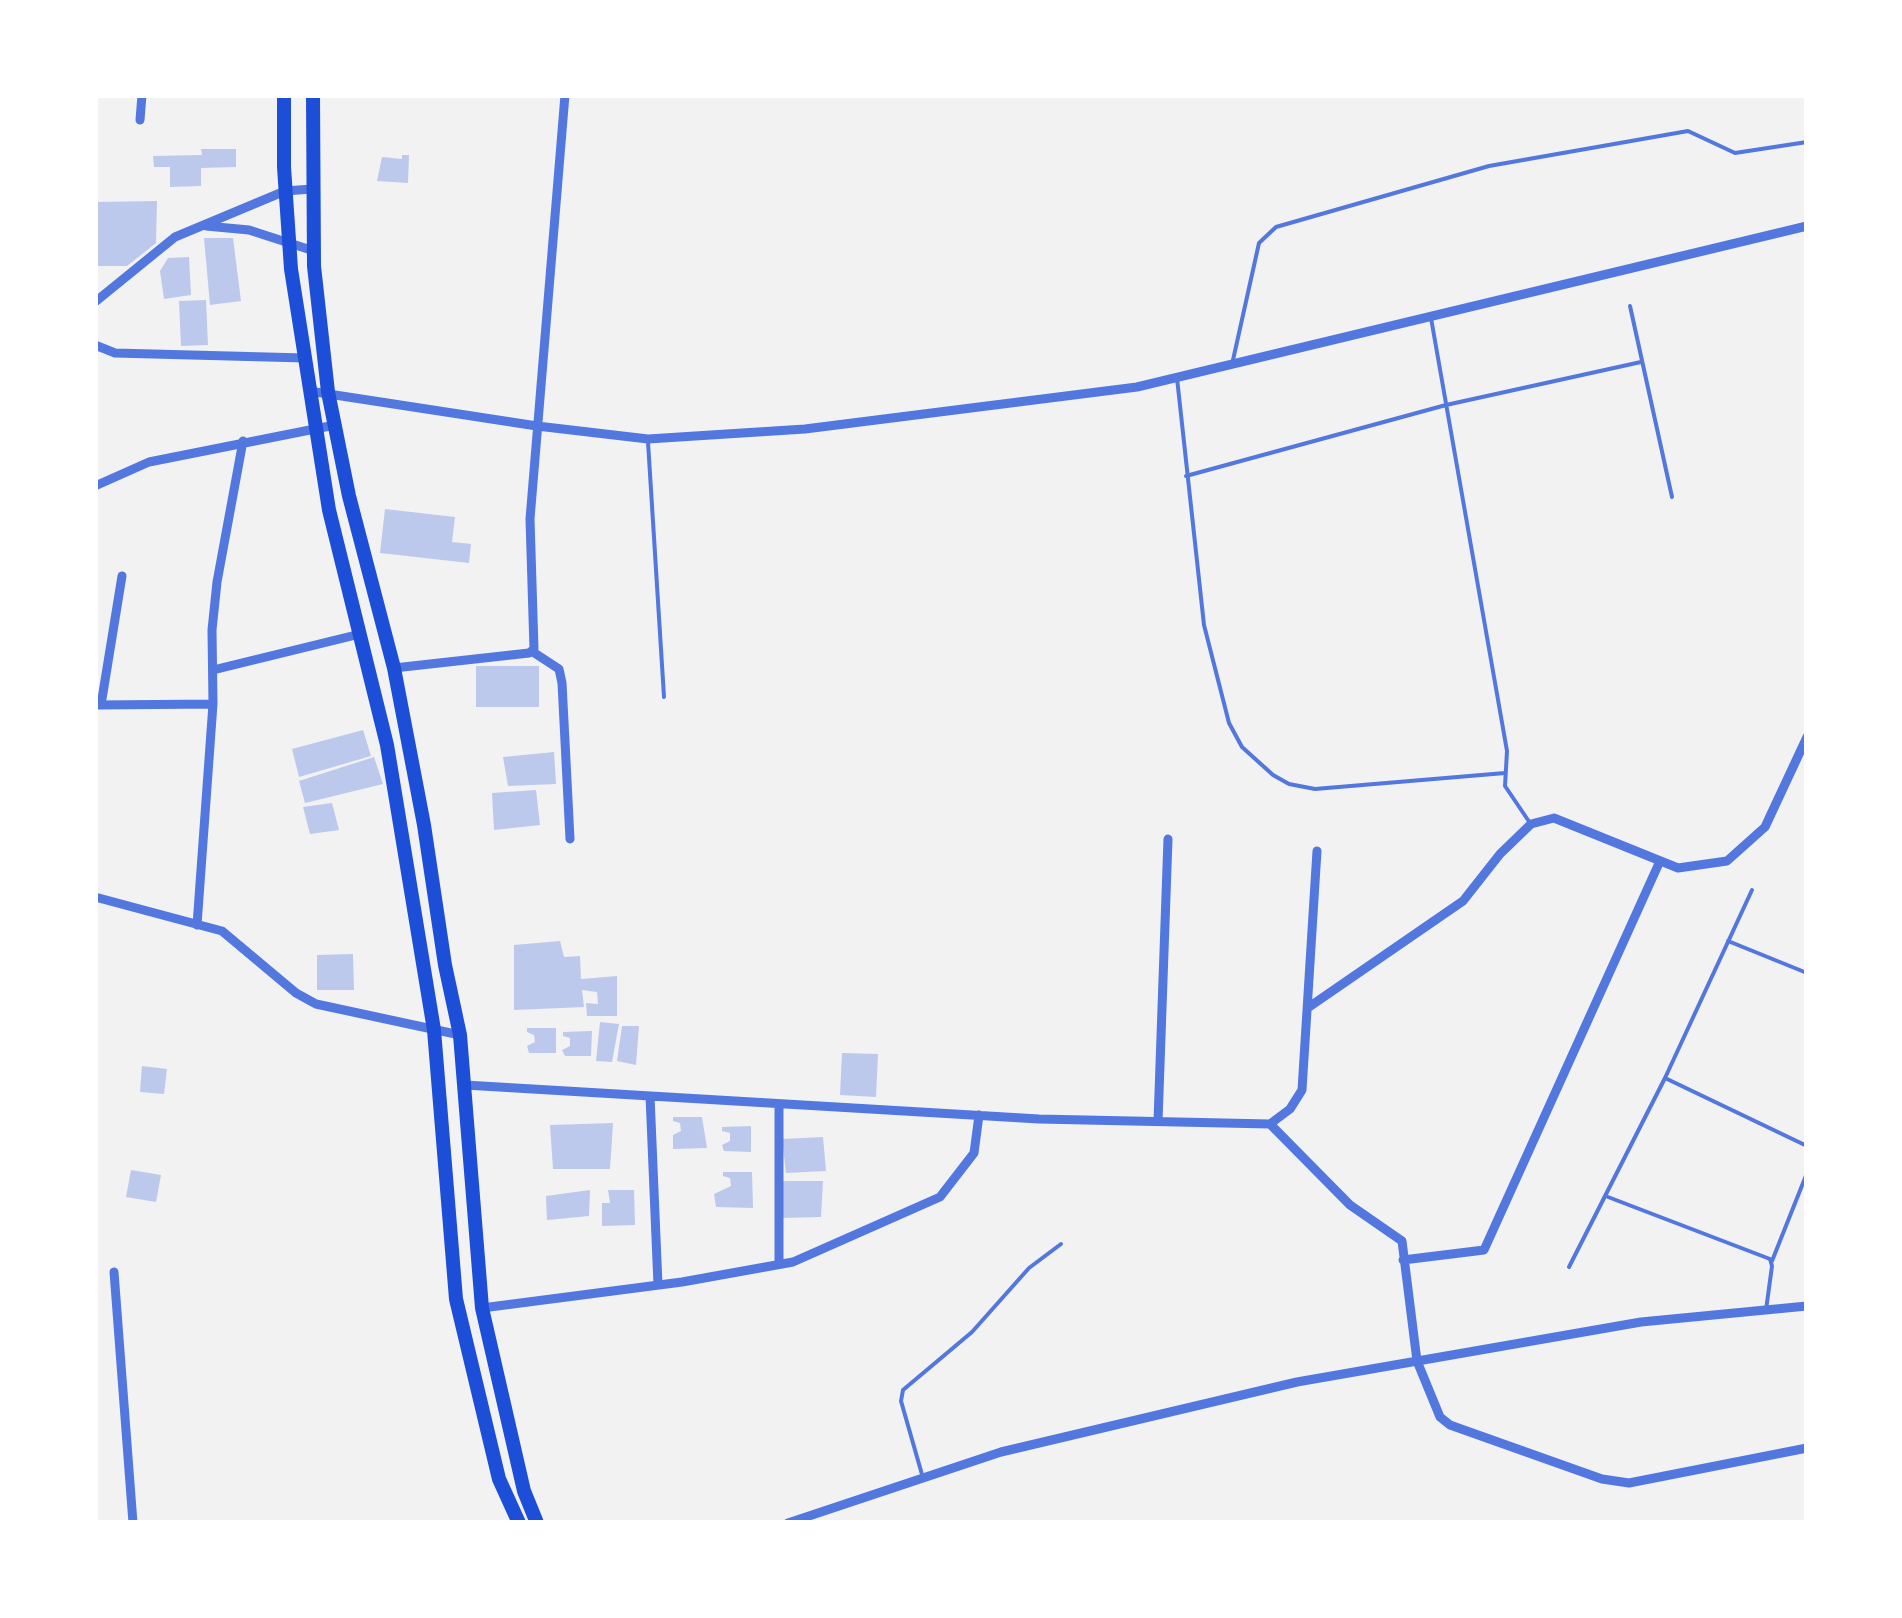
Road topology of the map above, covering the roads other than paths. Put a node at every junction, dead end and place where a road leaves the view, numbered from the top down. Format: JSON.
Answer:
{"nodes":[{"id":1,"x":142,"y":95,"type":"edge"},
{"id":2,"x":284,"y":95,"type":"edge"},
{"id":3,"x":313,"y":95,"type":"edge"},
{"id":4,"x":565,"y":95,"type":"edge"},
{"id":5,"x":140,"y":120,"type":"dead end"},
{"id":6,"x":1807,"y":142,"type":"edge"},
{"id":7,"x":312,"y":188,"type":"junction"},
{"id":8,"x":285,"y":190,"type":"junction"},
{"id":9,"x":1807,"y":226,"type":"edge"},
{"id":10,"x":198,"y":227,"type":"junction"},
{"id":11,"x":290,"y":246,"type":"junction"},
{"id":12,"x":314,"y":251,"type":"junction"},
{"id":13,"x":95,"y":302,"type":"edge"},
{"id":14,"x":1630,"y":306,"type":"dead end"},
{"id":15,"x":1430,"y":318,"type":"junction"},
{"id":16,"x":95,"y":345,"type":"edge"},
{"id":17,"x":305,"y":358,"type":"junction"},
{"id":18,"x":1641,"y":362,"type":"junction"},
{"id":19,"x":1232,"y":365,"type":"junction"},
{"id":20,"x":1178,"y":378,"type":"junction"},
{"id":21,"x":309,"y":391,"type":"junction"},
{"id":22,"x":328,"y":392,"type":"junction"},
{"id":23,"x":1446,"y":405,"type":"junction"},
{"id":24,"x":335,"y":425,"type":"junction"},
{"id":25,"x":537,"y":426,"type":"junction"},
{"id":26,"x":314,"y":427,"type":"junction"},
{"id":27,"x":648,"y":439,"type":"junction"},
{"id":28,"x":242,"y":441,"type":"junction"},
{"id":29,"x":1186,"y":476,"type":"junction"},
{"id":30,"x":95,"y":486,"type":"edge"},
{"id":31,"x":1672,"y":497,"type":"dead end"},
{"id":32,"x":122,"y":576,"type":"dead end"},
{"id":33,"x":360,"y":634,"type":"junction"},
{"id":34,"x":533,"y":652,"type":"junction"},
{"id":35,"x":394,"y":668,"type":"junction"},
{"id":36,"x":212,"y":670,"type":"junction"},
{"id":37,"x":664,"y":697,"type":"dead end"},
{"id":38,"x":213,"y":704,"type":"junction"},
{"id":39,"x":98,"y":705,"type":"edge"},
{"id":40,"x":1807,"y":737,"type":"edge"},
{"id":41,"x":1505,"y":773,"type":"junction"},
{"id":42,"x":1531,"y":824,"type":"junction"},
{"id":43,"x":570,"y":839,"type":"dead end"},
{"id":44,"x":1168,"y":839,"type":"dead end"},
{"id":45,"x":1316,"y":852,"type":"dead end"},
{"id":46,"x":1660,"y":861,"type":"junction"},
{"id":47,"x":1752,"y":890,"type":"dead end"},
{"id":48,"x":95,"y":897,"type":"edge"},
{"id":49,"x":197,"y":925,"type":"junction"},
{"id":50,"x":1727,"y":941,"type":"junction"},
{"id":51,"x":1807,"y":973,"type":"edge"},
{"id":52,"x":1309,"y":1007,"type":"junction"},
{"id":53,"x":434,"y":1030,"type":"junction"},
{"id":54,"x":460,"y":1035,"type":"junction"},
{"id":55,"x":1665,"y":1078,"type":"junction"},
{"id":56,"x":465,"y":1085,"type":"junction"},
{"id":57,"x":650,"y":1096,"type":"junction"},
{"id":58,"x":779,"y":1104,"type":"junction"},
{"id":59,"x":979,"y":1115,"type":"junction"},
{"id":60,"x":1158,"y":1121,"type":"junction"},
{"id":61,"x":1270,"y":1124,"type":"junction"},
{"id":62,"x":1807,"y":1146,"type":"edge"},
{"id":63,"x":1807,"y":1173,"type":"edge"},
{"id":64,"x":1607,"y":1197,"type":"junction"},
{"id":65,"x":1061,"y":1244,"type":"dead end"},
{"id":66,"x":1403,"y":1260,"type":"junction"},
{"id":67,"x":1772,"y":1262,"type":"junction"},
{"id":68,"x":779,"y":1264,"type":"junction"},
{"id":69,"x":1569,"y":1267,"type":"dead end"},
{"id":70,"x":114,"y":1272,"type":"dead end"},
{"id":71,"x":658,"y":1285,"type":"junction"},
{"id":72,"x":1807,"y":1306,"type":"edge"},
{"id":73,"x":482,"y":1308,"type":"junction"},
{"id":74,"x":1766,"y":1310,"type":"junction"},
{"id":75,"x":1417,"y":1361,"type":"junction"},
{"id":76,"x":1807,"y":1448,"type":"edge"},
{"id":77,"x":923,"y":1478,"type":"junction"},
{"id":78,"x":133,"y":1523,"type":"edge"},
{"id":79,"x":519,"y":1523,"type":"edge"},
{"id":80,"x":538,"y":1523,"type":"edge"},
{"id":81,"x":788,"y":1523,"type":"edge"}],
"edges":[{"from":1,"to":5,"type":"street"},
{"from":2,"to":8,"type":"main road"},
{"from":3,"to":7,"type":"main road"},
{"from":4,"to":25,"type":"street"},
{"from":6,"to":19,"type":"lane"},
{"from":7,"to":8,"type":"street"},
{"from":7,"to":12,"type":"main road"},
{"from":8,"to":10,"type":"street"},
{"from":8,"to":11,"type":"main road"},
{"from":9,"to":15,"type":"street"},
{"from":10,"to":11,"type":"street"},
{"from":10,"to":13,"type":"street"},
{"from":11,"to":12,"type":"street"},
{"from":11,"to":17,"type":"main road"},
{"from":12,"to":22,"type":"main road"},
{"from":14,"to":18,"type":"lane"},
{"from":15,"to":19,"type":"street"},
{"from":15,"to":23,"type":"lane"},
{"from":16,"to":17,"type":"street"},
{"from":17,"to":21,"type":"main road"},
{"from":18,"to":23,"type":"lane"},
{"from":18,"to":31,"type":"lane"},
{"from":19,"to":20,"type":"street"},
{"from":20,"to":27,"type":"street"},
{"from":20,"to":29,"type":"lane"},
{"from":21,"to":22,"type":"street"},
{"from":21,"to":26,"type":"main road"},
{"from":22,"to":24,"type":"main road"},
{"from":22,"to":25,"type":"street"},
{"from":23,"to":29,"type":"lane"},
{"from":23,"to":41,"type":"lane"},
{"from":24,"to":26,"type":"street"},
{"from":24,"to":35,"type":"main road"},
{"from":25,"to":27,"type":"street"},
{"from":25,"to":34,"type":"street"},
{"from":26,"to":28,"type":"street"},
{"from":26,"to":33,"type":"main road"},
{"from":27,"to":37,"type":"lane"},
{"from":28,"to":30,"type":"street"},
{"from":28,"to":36,"type":"street"},
{"from":29,"to":41,"type":"lane"},
{"from":32,"to":39,"type":"street"},
{"from":33,"to":36,"type":"street"},
{"from":33,"to":53,"type":"main road"},
{"from":34,"to":35,"type":"street"},
{"from":34,"to":43,"type":"street"},
{"from":35,"to":54,"type":"main road"},
{"from":36,"to":38,"type":"street"},
{"from":38,"to":39,"type":"street"},
{"from":38,"to":49,"type":"street"},
{"from":40,"to":46,"type":"street"},
{"from":41,"to":42,"type":"lane"},
{"from":42,"to":46,"type":"street"},
{"from":42,"to":52,"type":"street"},
{"from":44,"to":60,"type":"street"},
{"from":45,"to":52,"type":"street"},
{"from":46,"to":66,"type":"street"},
{"from":47,"to":50,"type":"lane"},
{"from":48,"to":49,"type":"street"},
{"from":49,"to":53,"type":"street"},
{"from":50,"to":51,"type":"lane"},
{"from":50,"to":55,"type":"lane"},
{"from":52,"to":61,"type":"street"},
{"from":53,"to":54,"type":"street"},
{"from":53,"to":79,"type":"main road"},
{"from":54,"to":56,"type":"main road"},
{"from":55,"to":62,"type":"lane"},
{"from":55,"to":64,"type":"lane"},
{"from":56,"to":57,"type":"street"},
{"from":56,"to":73,"type":"main road"},
{"from":57,"to":58,"type":"street"},
{"from":57,"to":71,"type":"street"},
{"from":58,"to":59,"type":"street"},
{"from":58,"to":68,"type":"street"},
{"from":59,"to":60,"type":"street"},
{"from":59,"to":68,"type":"street"},
{"from":60,"to":61,"type":"street"},
{"from":61,"to":66,"type":"street"},
{"from":63,"to":67,"type":"lane"},
{"from":64,"to":67,"type":"lane"},
{"from":64,"to":69,"type":"lane"},
{"from":65,"to":77,"type":"lane"},
{"from":66,"to":75,"type":"street"},
{"from":67,"to":74,"type":"lane"},
{"from":68,"to":71,"type":"street"},
{"from":70,"to":78,"type":"street"},
{"from":71,"to":73,"type":"street"},
{"from":72,"to":74,"type":"street"},
{"from":73,"to":80,"type":"main road"},
{"from":74,"to":75,"type":"street"},
{"from":75,"to":76,"type":"street"},
{"from":75,"to":77,"type":"street"},
{"from":77,"to":81,"type":"street"}]}
